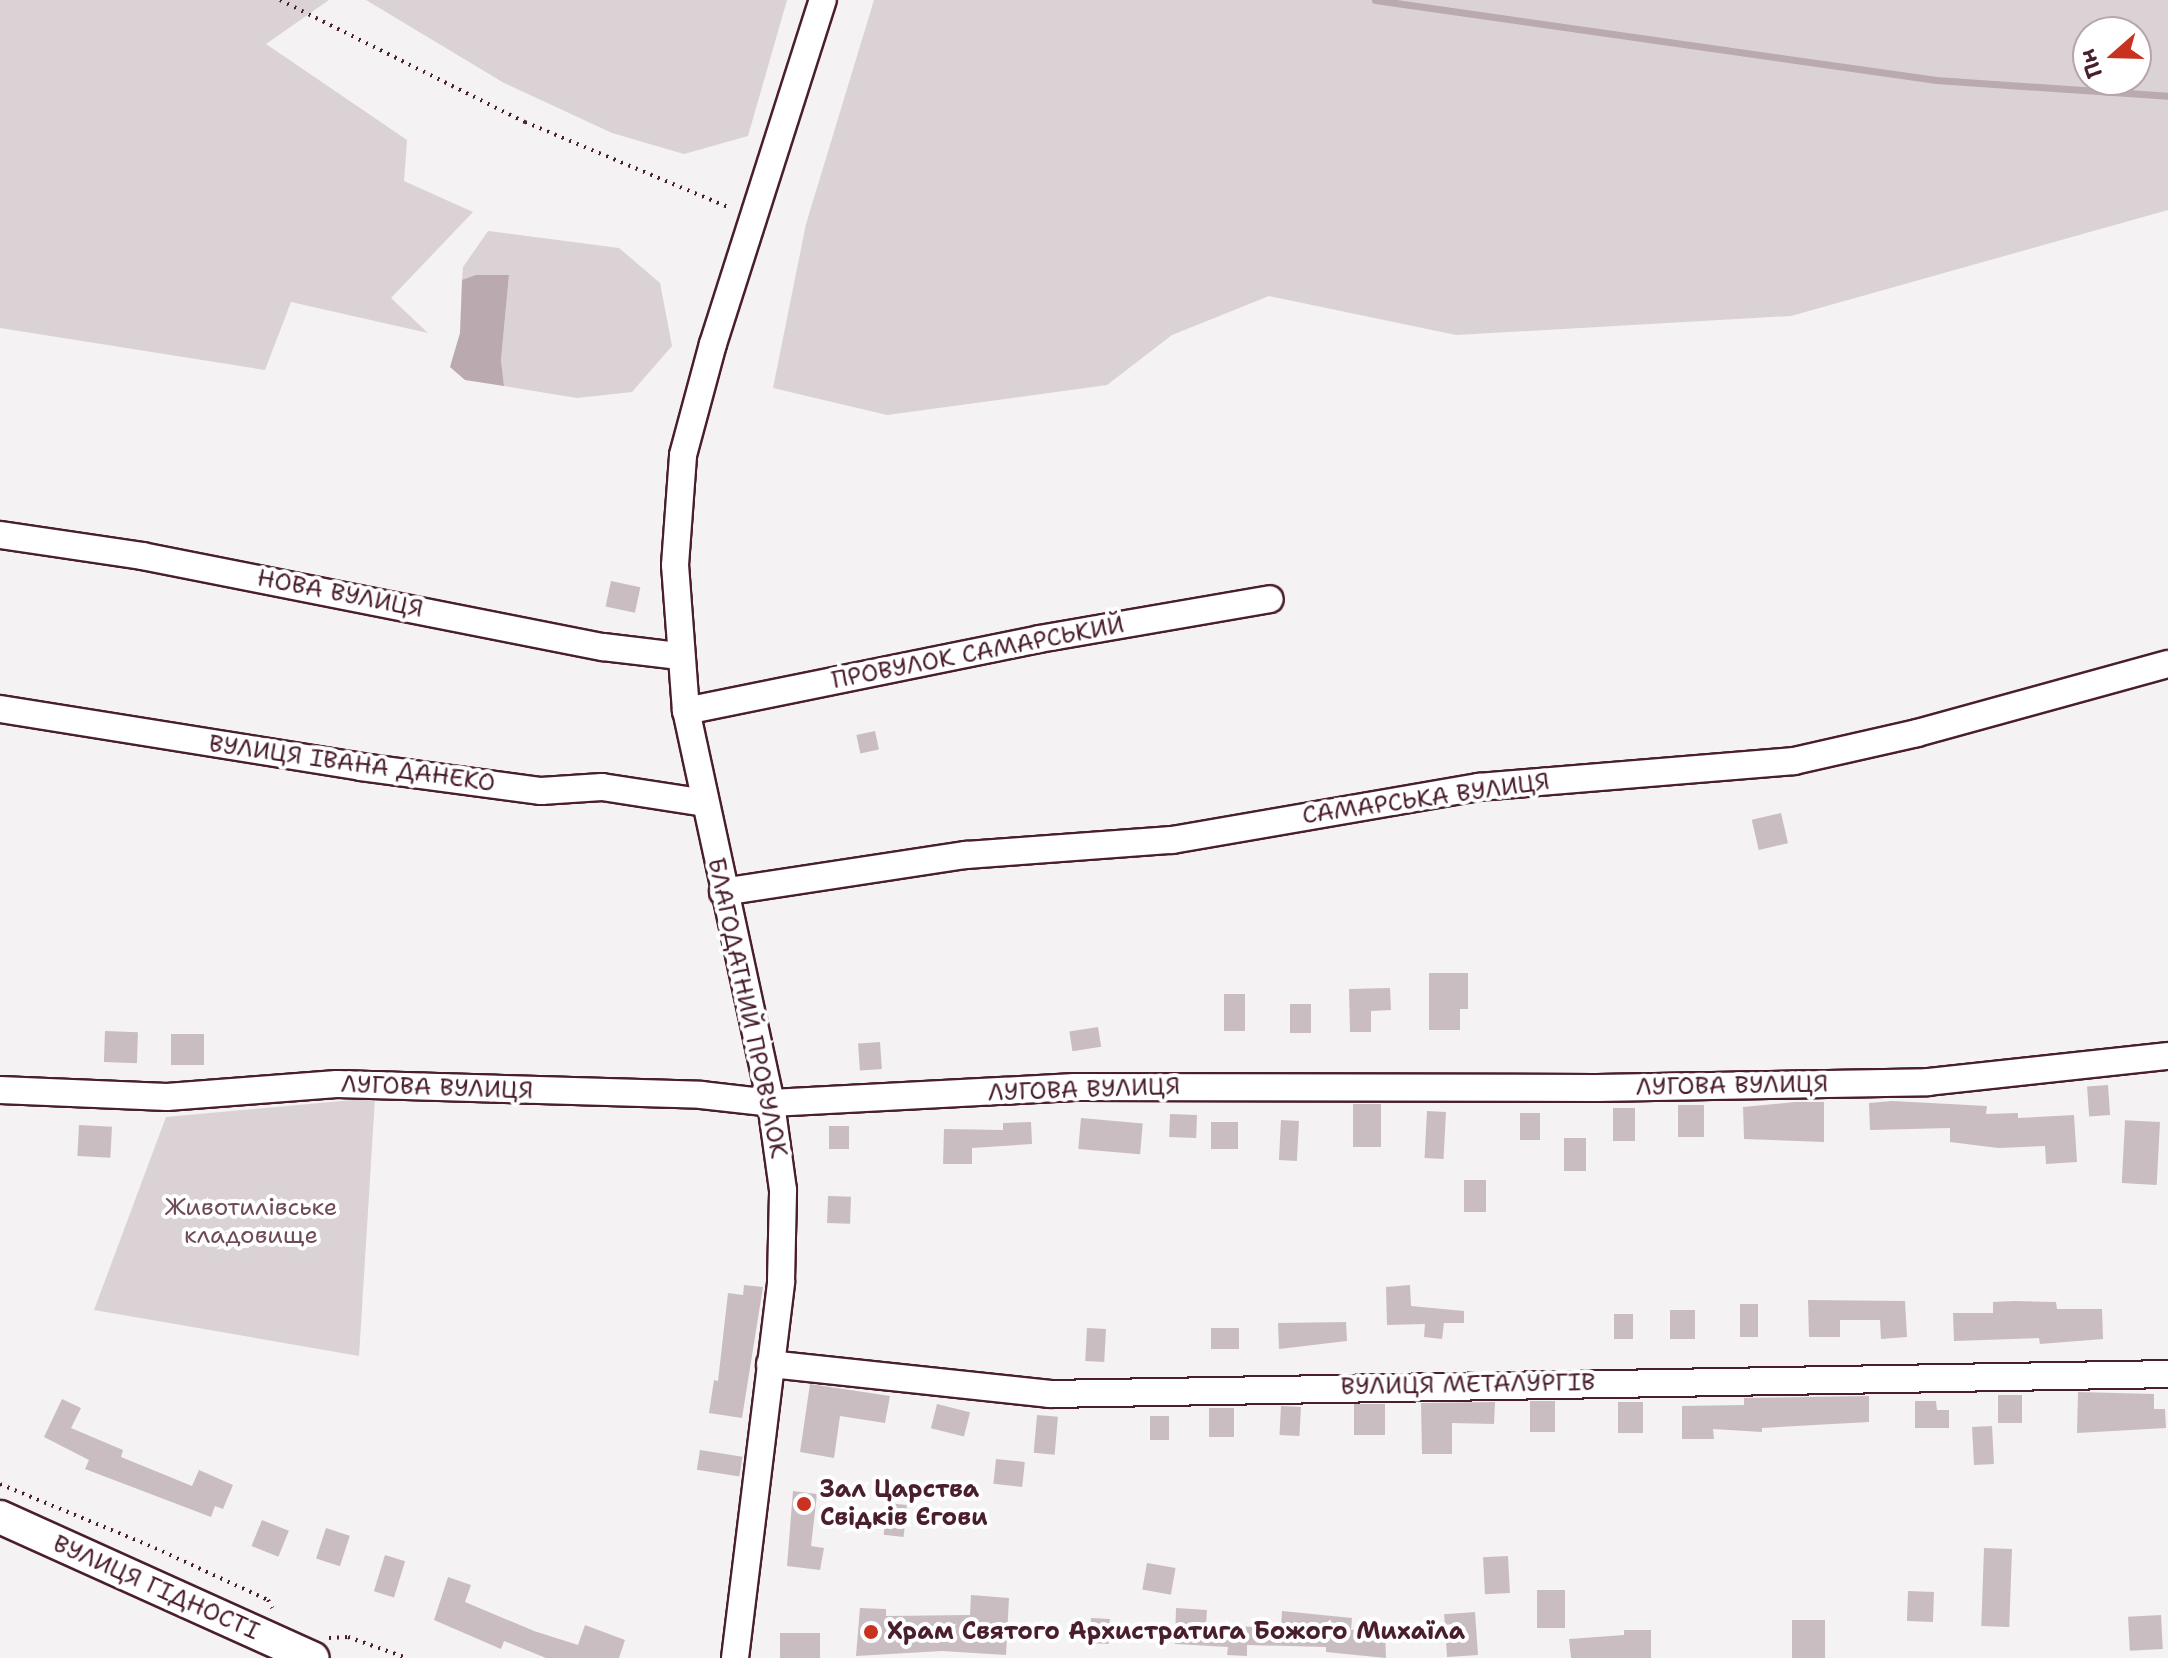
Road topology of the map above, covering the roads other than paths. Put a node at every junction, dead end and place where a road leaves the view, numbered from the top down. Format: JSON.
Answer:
{"nodes":[{"id":1,"x":823,"y":0,"type":"edge"},
{"id":2,"x":0,"y":535,"type":"edge"},
{"id":3,"x":1270,"y":599,"type":"dead end"},
{"id":4,"x":679,"y":656,"type":"junction"},
{"id":5,"x":2168,"y":664,"type":"edge"},
{"id":6,"x":0,"y":709,"type":"edge"},
{"id":7,"x":686,"y":711,"type":"junction"},
{"id":8,"x":705,"y":803,"type":"junction"},
{"id":9,"x":723,"y":892,"type":"junction"},
{"id":10,"x":2168,"y":1056,"type":"edge"},
{"id":11,"x":0,"y":1090,"type":"edge"},
{"id":12,"x":771,"y":1103,"type":"junction"},
{"id":13,"x":770,"y":1364,"type":"junction"},
{"id":14,"x":2168,"y":1374,"type":"edge"},
{"id":15,"x":0,"y":1517,"type":"edge"},
{"id":16,"x":319,"y":1648,"type":"edge"},
{"id":17,"x":735,"y":1658,"type":"edge"}],
"edges":[{"from":1,"to":4,"type":"street","name":"БЛАГОДАТНИЙ ПРОВУЛОК"},
{"from":2,"to":4,"type":"street","name":"НОВА ВУЛИЦЯ"},
{"from":3,"to":7,"type":"street","name":"ПРОВУЛОК САМАРСЬКИЙ"},
{"from":4,"to":7,"type":"street","name":"БЛАГОДАТНИЙ ПРОВУЛОК"},
{"from":5,"to":9,"type":"street","name":"САМАРСЬКА ВУЛИЦЯ"},
{"from":6,"to":8,"type":"street","name":"ВУЛИЦЯ ІВАНА ДАНЕКО"},
{"from":7,"to":8,"type":"street","name":"БЛАГОДАТНИЙ ПРОВУЛОК"},
{"from":8,"to":9,"type":"street","name":"БЛАГОДАТНИЙ ПРОВУЛОК"},
{"from":9,"to":12,"type":"street","name":"БЛАГОДАТНИЙ ПРОВУЛОК"},
{"from":10,"to":12,"type":"street","name":"ЛУГОВА ВУЛИЦЯ"},
{"from":11,"to":12,"type":"street","name":"ЛУГОВА ВУЛИЦЯ"},
{"from":12,"to":13,"type":"street","name":"БЛАГОДАТНИЙ ПРОВУЛОК"},
{"from":13,"to":14,"type":"street","name":"ВУЛИЦЯ МЕТАЛУРГІВ"},
{"from":13,"to":17,"type":"street","name":"БЛАГОДАТНИЙ ПРОВУЛОК"},
{"from":15,"to":16,"type":"main road","name":"ВУЛИЦЯ ГІДНОСТІ"}]}
